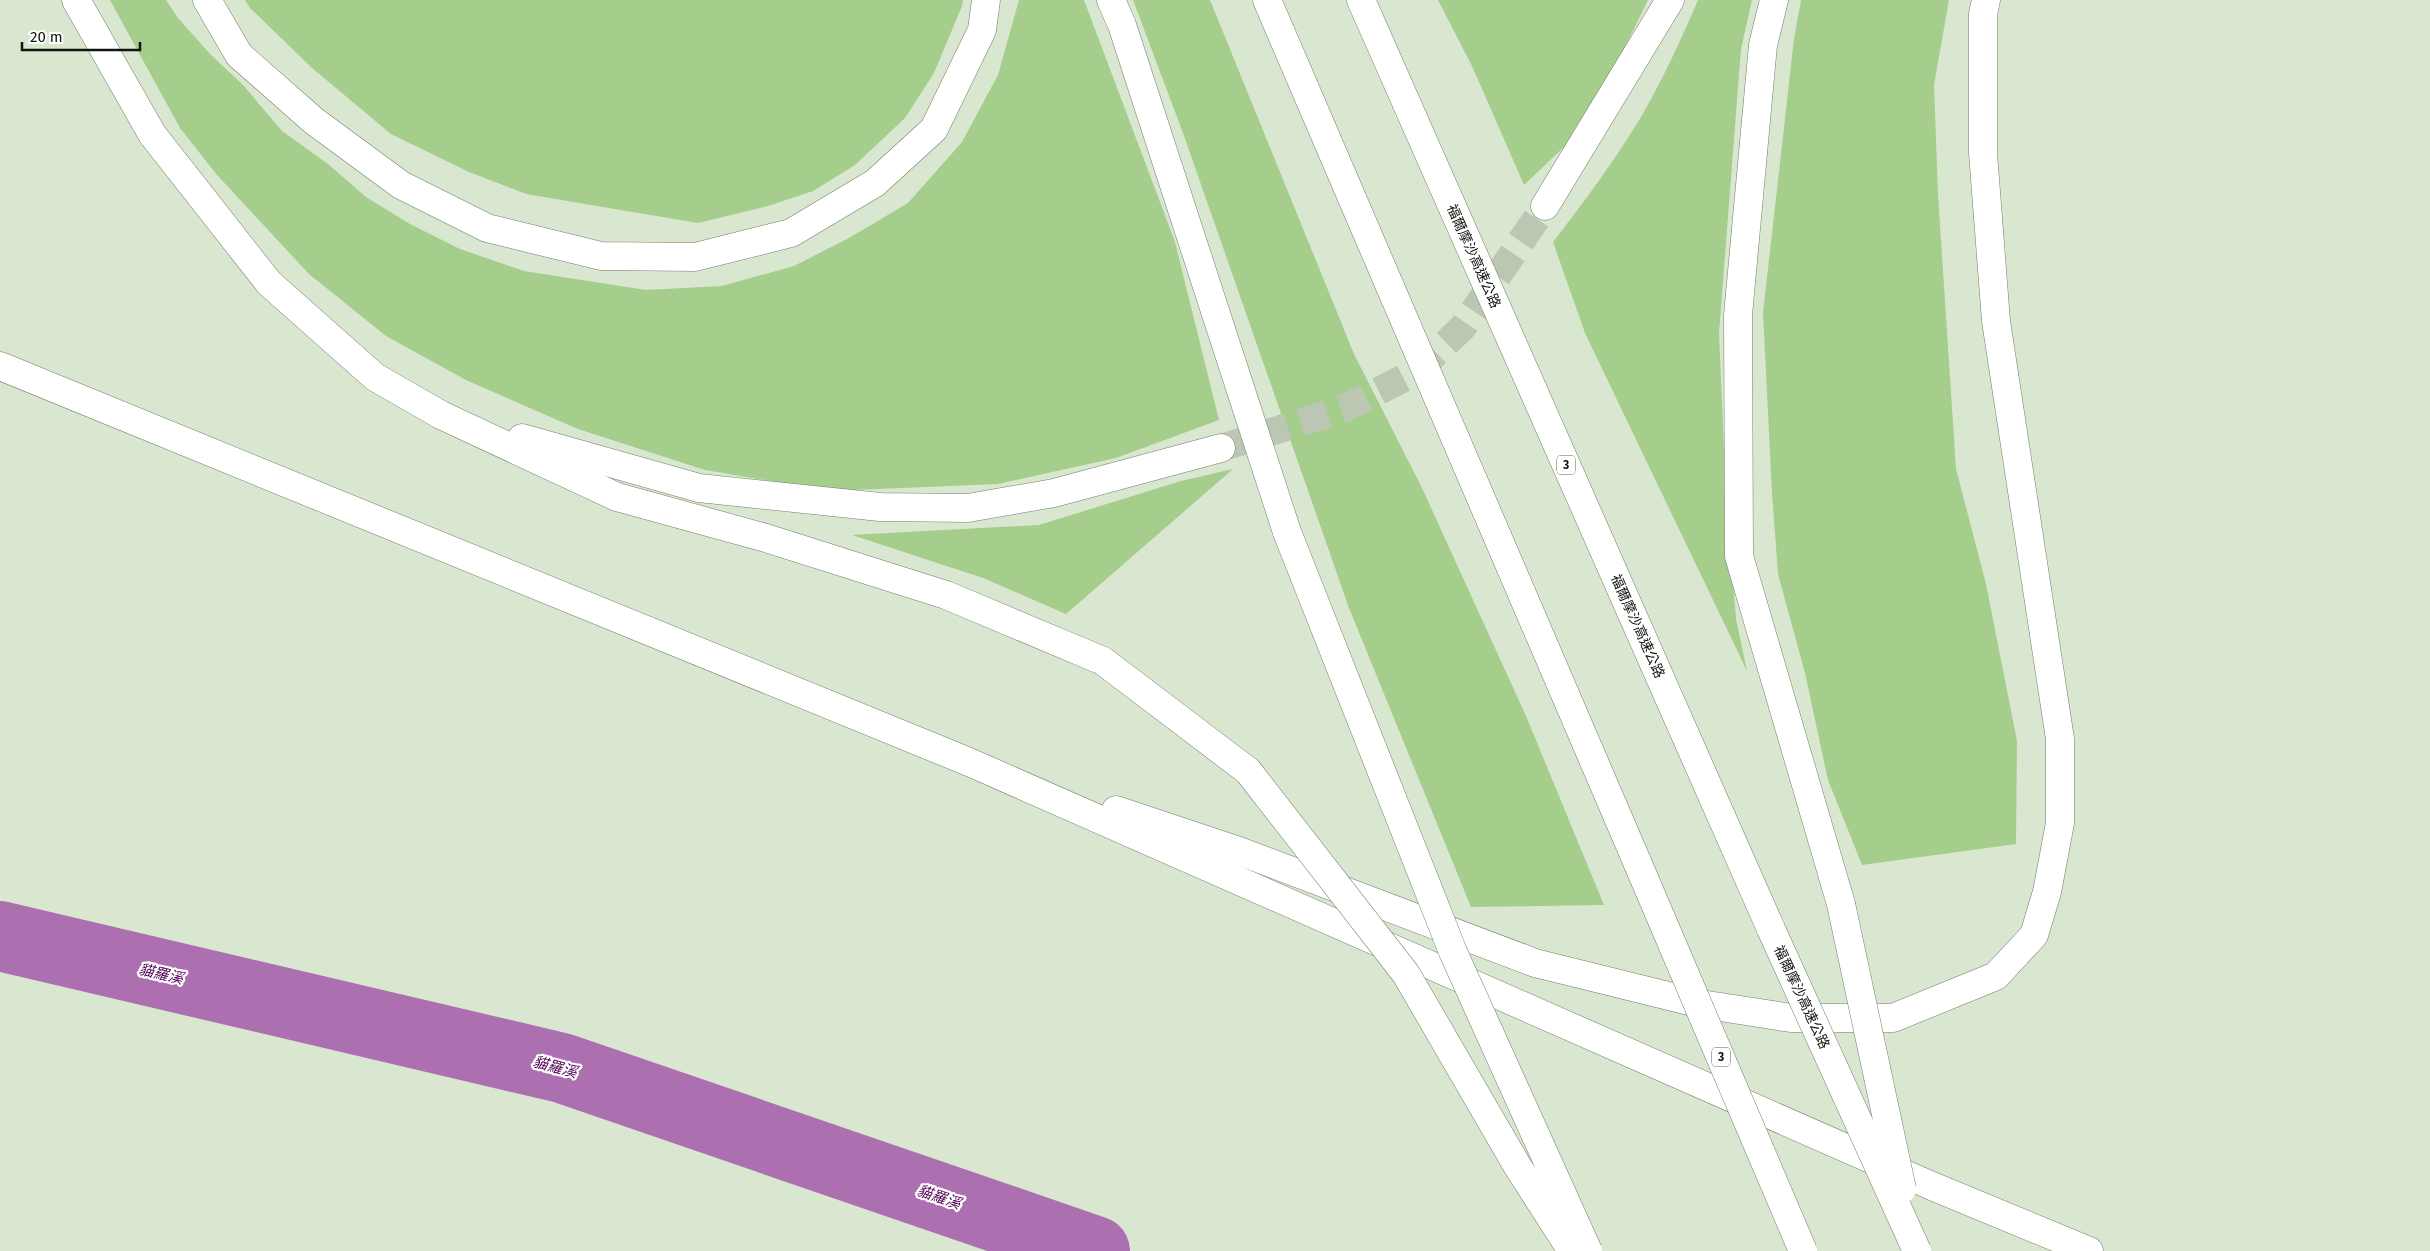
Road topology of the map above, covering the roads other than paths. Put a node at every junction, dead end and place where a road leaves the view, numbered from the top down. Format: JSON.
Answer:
{"nodes":[{"id":1,"x":76,"y":0,"type":"edge"},
{"id":2,"x":207,"y":0,"type":"edge"},
{"id":3,"x":986,"y":0,"type":"edge"},
{"id":4,"x":1112,"y":0,"type":"edge"},
{"id":5,"x":1266,"y":0,"type":"edge"},
{"id":6,"x":1361,"y":0,"type":"edge"},
{"id":7,"x":1670,"y":0,"type":"edge"},
{"id":8,"x":1774,"y":0,"type":"edge"},
{"id":9,"x":1986,"y":0,"type":"edge"},
{"id":10,"x":1545,"y":206,"type":"tunnel mouth"},
{"id":11,"x":0,"y":366,"type":"edge"},
{"id":12,"x":441,"y":415,"type":"junction"},
{"id":13,"x":1221,"y":448,"type":"tunnel mouth"},
{"id":14,"x":969,"y":762,"type":"junction"},
{"id":15,"x":1915,"y":1245,"type":"edge"},
{"id":16,"x":1572,"y":1251,"type":"edge"},
{"id":17,"x":1588,"y":1251,"type":"edge"},
{"id":18,"x":1803,"y":1251,"type":"edge"},
{"id":19,"x":2089,"y":1251,"type":"edge"}],
"edges":[{"from":1,"to":12,"type":"main road"},
{"from":2,"to":3,"type":"main road"},
{"from":4,"to":17,"type":"main road","bridge":true},
{"from":5,"to":18,"type":"main road","number":"3","bridge":true},
{"from":6,"to":15,"type":"main road","name":"福爾摩沙高速公路","number":"3","bridge":true},
{"from":7,"to":10,"type":"main road"},
{"from":8,"to":15,"type":"main road","bridge":true},
{"from":9,"to":14,"type":"main road"},
{"from":11,"to":14,"type":"main road"},
{"from":12,"to":13,"type":"main road"},
{"from":12,"to":16,"type":"main road","bridge":true},
{"from":14,"to":19,"type":"main road"}]}
